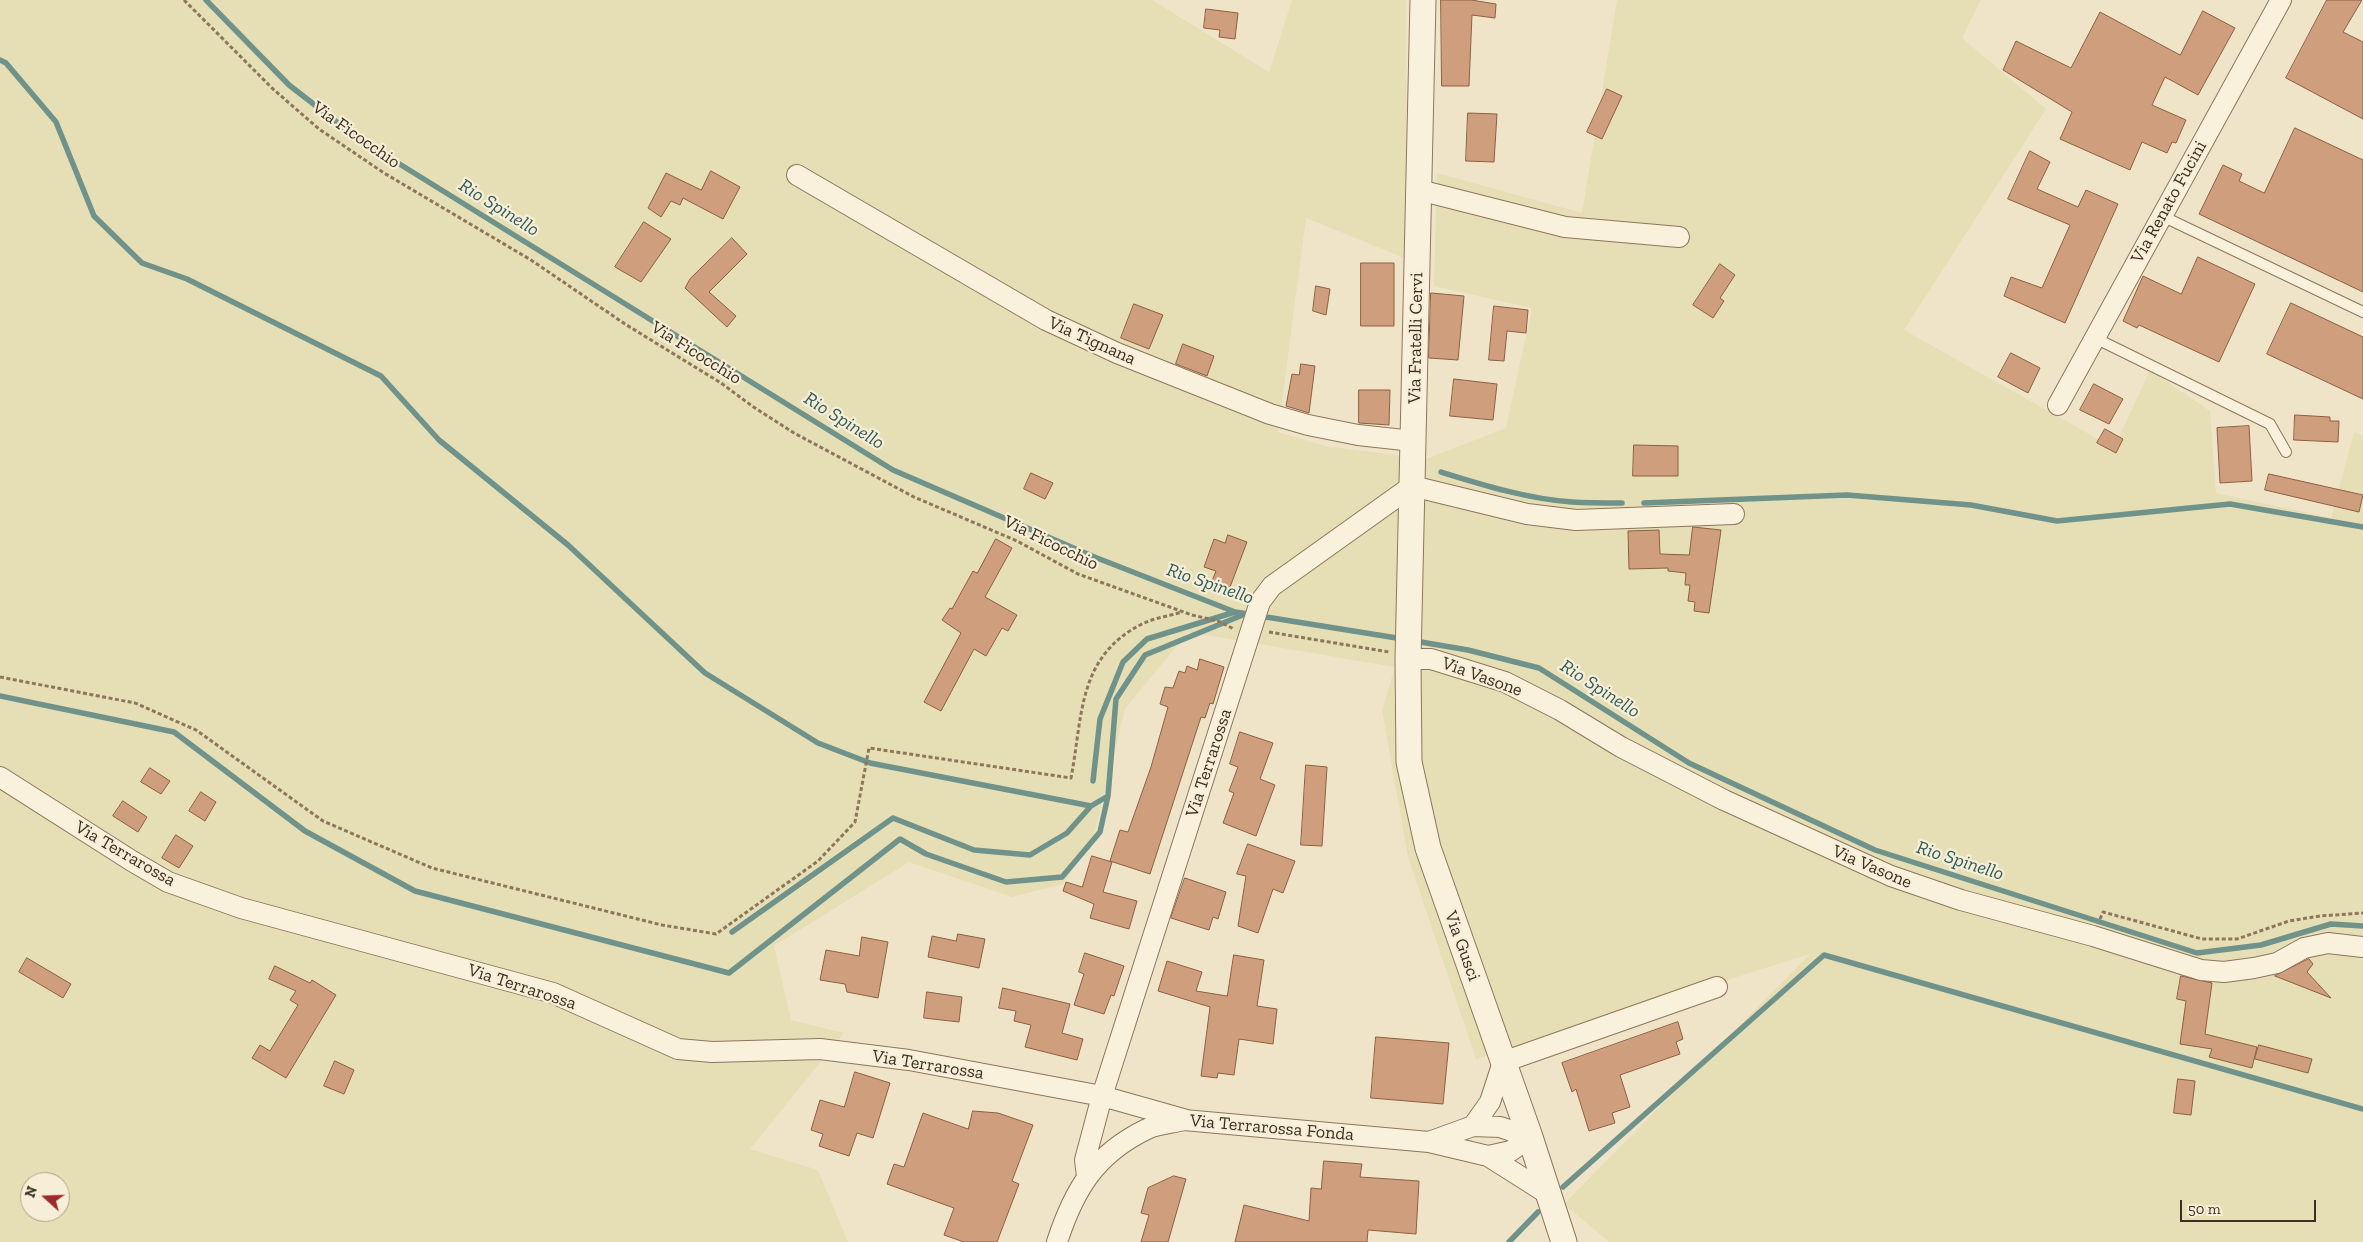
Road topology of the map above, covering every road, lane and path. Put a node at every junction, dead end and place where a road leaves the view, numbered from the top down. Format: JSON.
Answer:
{"nodes":[{"id":1,"x":184,"y":0,"type":"edge"},
{"id":2,"x":1423,"y":0,"type":"edge"},
{"id":3,"x":2281,"y":0,"type":"edge"},
{"id":4,"x":797,"y":175,"type":"dead end"},
{"id":5,"x":1419,"y":190,"type":"junction"},
{"id":6,"x":2162,"y":216,"type":"junction"},
{"id":7,"x":1679,"y":237,"type":"dead end"},
{"id":8,"x":2363,"y":312,"type":"edge"},
{"id":9,"x":2095,"y":338,"type":"junction"},
{"id":10,"x":2058,"y":405,"type":"dead end"},
{"id":11,"x":1413,"y":441,"type":"junction"},
{"id":12,"x":2286,"y":452,"type":"dead end"},
{"id":13,"x":1412,"y":486,"type":"junction"},
{"id":14,"x":1734,"y":514,"type":"dead end"},
{"id":15,"x":1182,"y":612,"type":"junction"},
{"id":16,"x":1252,"y":629,"type":"junction"},
{"id":17,"x":1408,"y":649,"type":"junction"},
{"id":18,"x":0,"y":676,"type":"edge"},
{"id":19,"x":0,"y":777,"type":"edge"},
{"id":20,"x":2103,"y":912,"type":"dead end"},
{"id":21,"x":2363,"y":913,"type":"edge"},
{"id":22,"x":2363,"y":947,"type":"edge"},
{"id":23,"x":1717,"y":987,"type":"dead end"},
{"id":24,"x":1503,"y":1062,"type":"junction"},
{"id":25,"x":1102,"y":1096,"type":"junction"},
{"id":26,"x":1187,"y":1120,"type":"junction"},
{"id":27,"x":1473,"y":1126,"type":"junction"},
{"id":28,"x":1530,"y":1137,"type":"junction"},
{"id":29,"x":1429,"y":1142,"type":"junction"},
{"id":30,"x":1488,"y":1156,"type":"junction"},
{"id":31,"x":1087,"y":1176,"type":"junction"},
{"id":32,"x":1548,"y":1194,"type":"junction"},
{"id":33,"x":1056,"y":1242,"type":"edge"},
{"id":34,"x":1564,"y":1242,"type":"edge"}],
"edges":[{"from":1,"to":15,"type":"path","name":"Via Ficocchio"},
{"from":2,"to":5,"type":"street","name":"Via Fratelli Cervi"},
{"from":3,"to":6,"type":"street","name":"Via Renato Fucini"},
{"from":4,"to":11,"type":"street","name":"Via Tignana"},
{"from":5,"to":7,"type":"street"},
{"from":5,"to":11,"type":"street","name":"Via Fratelli Cervi"},
{"from":6,"to":8,"type":"lane"},
{"from":6,"to":9,"type":"street","name":"Via Renato Fucini"},
{"from":9,"to":10,"type":"street","name":"Via Renato Fucini"},
{"from":9,"to":12,"type":"lane"},
{"from":11,"to":13,"type":"street","name":"Via Fratelli Cervi"},
{"from":13,"to":14,"type":"street"},
{"from":13,"to":16,"type":"street","name":"Via Terrarossa"},
{"from":13,"to":17,"type":"street","name":"Via Fratelli Cervi"},
{"from":15,"to":16,"type":"path","name":"Via Ficocchio"},
{"from":15,"to":18,"type":"path"},
{"from":16,"to":17,"type":"path"},
{"from":16,"to":25,"type":"street","name":"Via Terrarossa"},
{"from":17,"to":22,"type":"street","name":"Via Vasone"},
{"from":17,"to":24,"type":"street","name":"Via Gusci"},
{"from":19,"to":25,"type":"street","name":"Via Terrarossa"},
{"from":20,"to":21,"type":"path"},
{"from":23,"to":24,"type":"street"},
{"from":24,"to":27,"type":"street"},
{"from":24,"to":28,"type":"street","name":"Via Gusci"},
{"from":25,"to":26,"type":"street","name":"Via Terrarossa"},
{"from":25,"to":31,"type":"street","name":"Via Terrarossa"},
{"from":26,"to":29,"type":"street","name":"Via Terrarossa Fonda"},
{"from":26,"to":31,"type":"street","name":"Via Terrarossa Fonda"},
{"from":27,"to":28,"type":"street"},
{"from":27,"to":29,"type":"street"},
{"from":28,"to":30,"type":"street"},
{"from":28,"to":32,"type":"street","name":"Via Gusci"},
{"from":29,"to":30,"type":"street","name":"Via Terrarossa Fonda"},
{"from":30,"to":32,"type":"street"},
{"from":31,"to":33,"type":"street","name":"Via Terrarossa Fonda"},
{"from":32,"to":34,"type":"street","name":"Via Gusci"}]}
